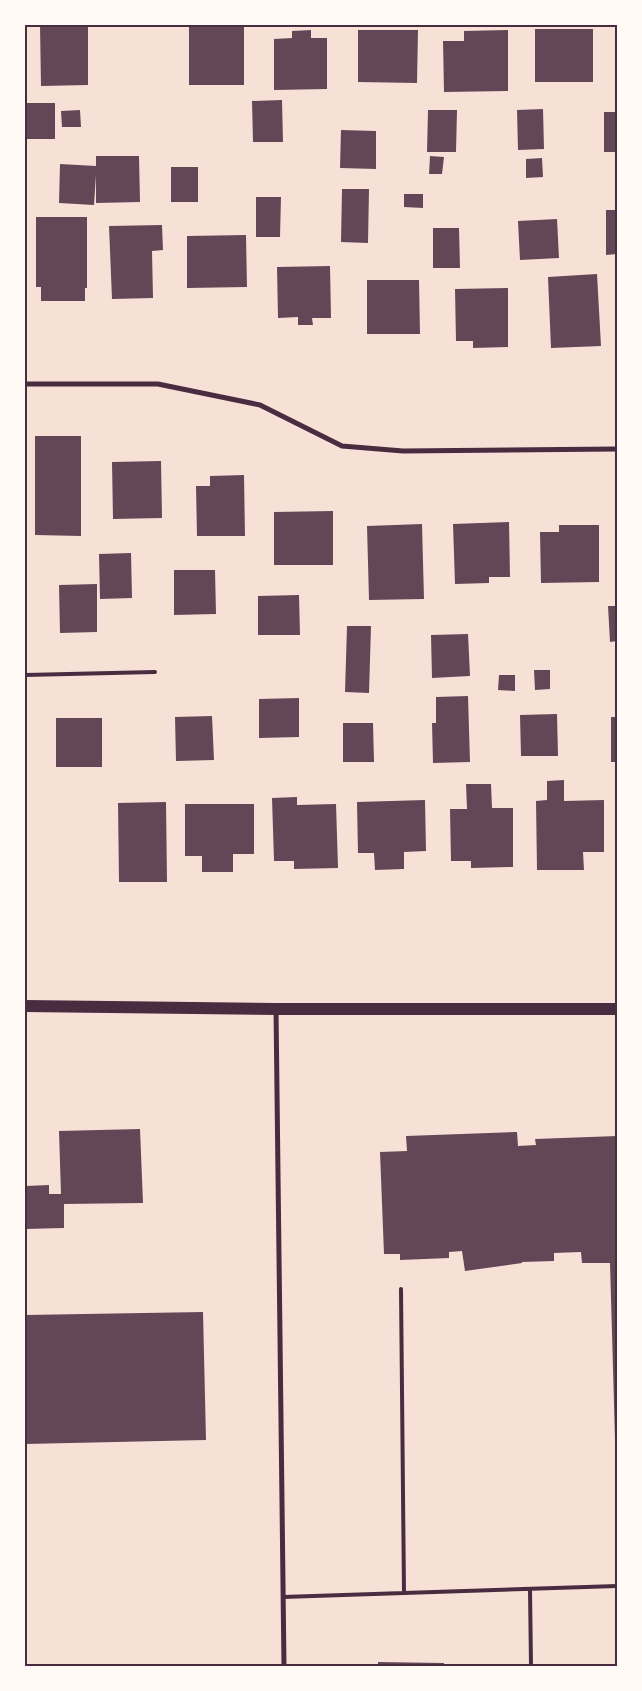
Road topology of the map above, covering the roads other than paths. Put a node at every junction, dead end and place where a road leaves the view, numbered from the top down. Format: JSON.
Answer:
{"nodes":[{"id":1,"x":25,"y":384,"type":"edge"},
{"id":2,"x":617,"y":449,"type":"edge"},
{"id":3,"x":155,"y":672,"type":"dead end"},
{"id":4,"x":25,"y":675,"type":"edge"},
{"id":5,"x":25,"y":1006,"type":"edge"},
{"id":6,"x":276,"y":1009,"type":"junction"},
{"id":7,"x":617,"y":1009,"type":"edge"},
{"id":8,"x":401,"y":1289,"type":"dead end"},
{"id":9,"x":617,"y":1586,"type":"edge"},
{"id":10,"x":530,"y":1589,"type":"junction"},
{"id":11,"x":404,"y":1593,"type":"junction"},
{"id":12,"x":283,"y":1597,"type":"junction"},
{"id":13,"x":284,"y":1666,"type":"edge"},
{"id":14,"x":532,"y":1666,"type":"edge"}],
"edges":[{"from":1,"to":2,"type":"street"},
{"from":3,"to":4,"type":"lane"},
{"from":5,"to":6,"type":"main road"},
{"from":6,"to":7,"type":"main road"},
{"from":6,"to":12,"type":"street"},
{"from":8,"to":11,"type":"lane"},
{"from":9,"to":10,"type":"lane"},
{"from":10,"to":11,"type":"lane"},
{"from":10,"to":14,"type":"lane"},
{"from":11,"to":12,"type":"lane"},
{"from":12,"to":13,"type":"street"}]}
